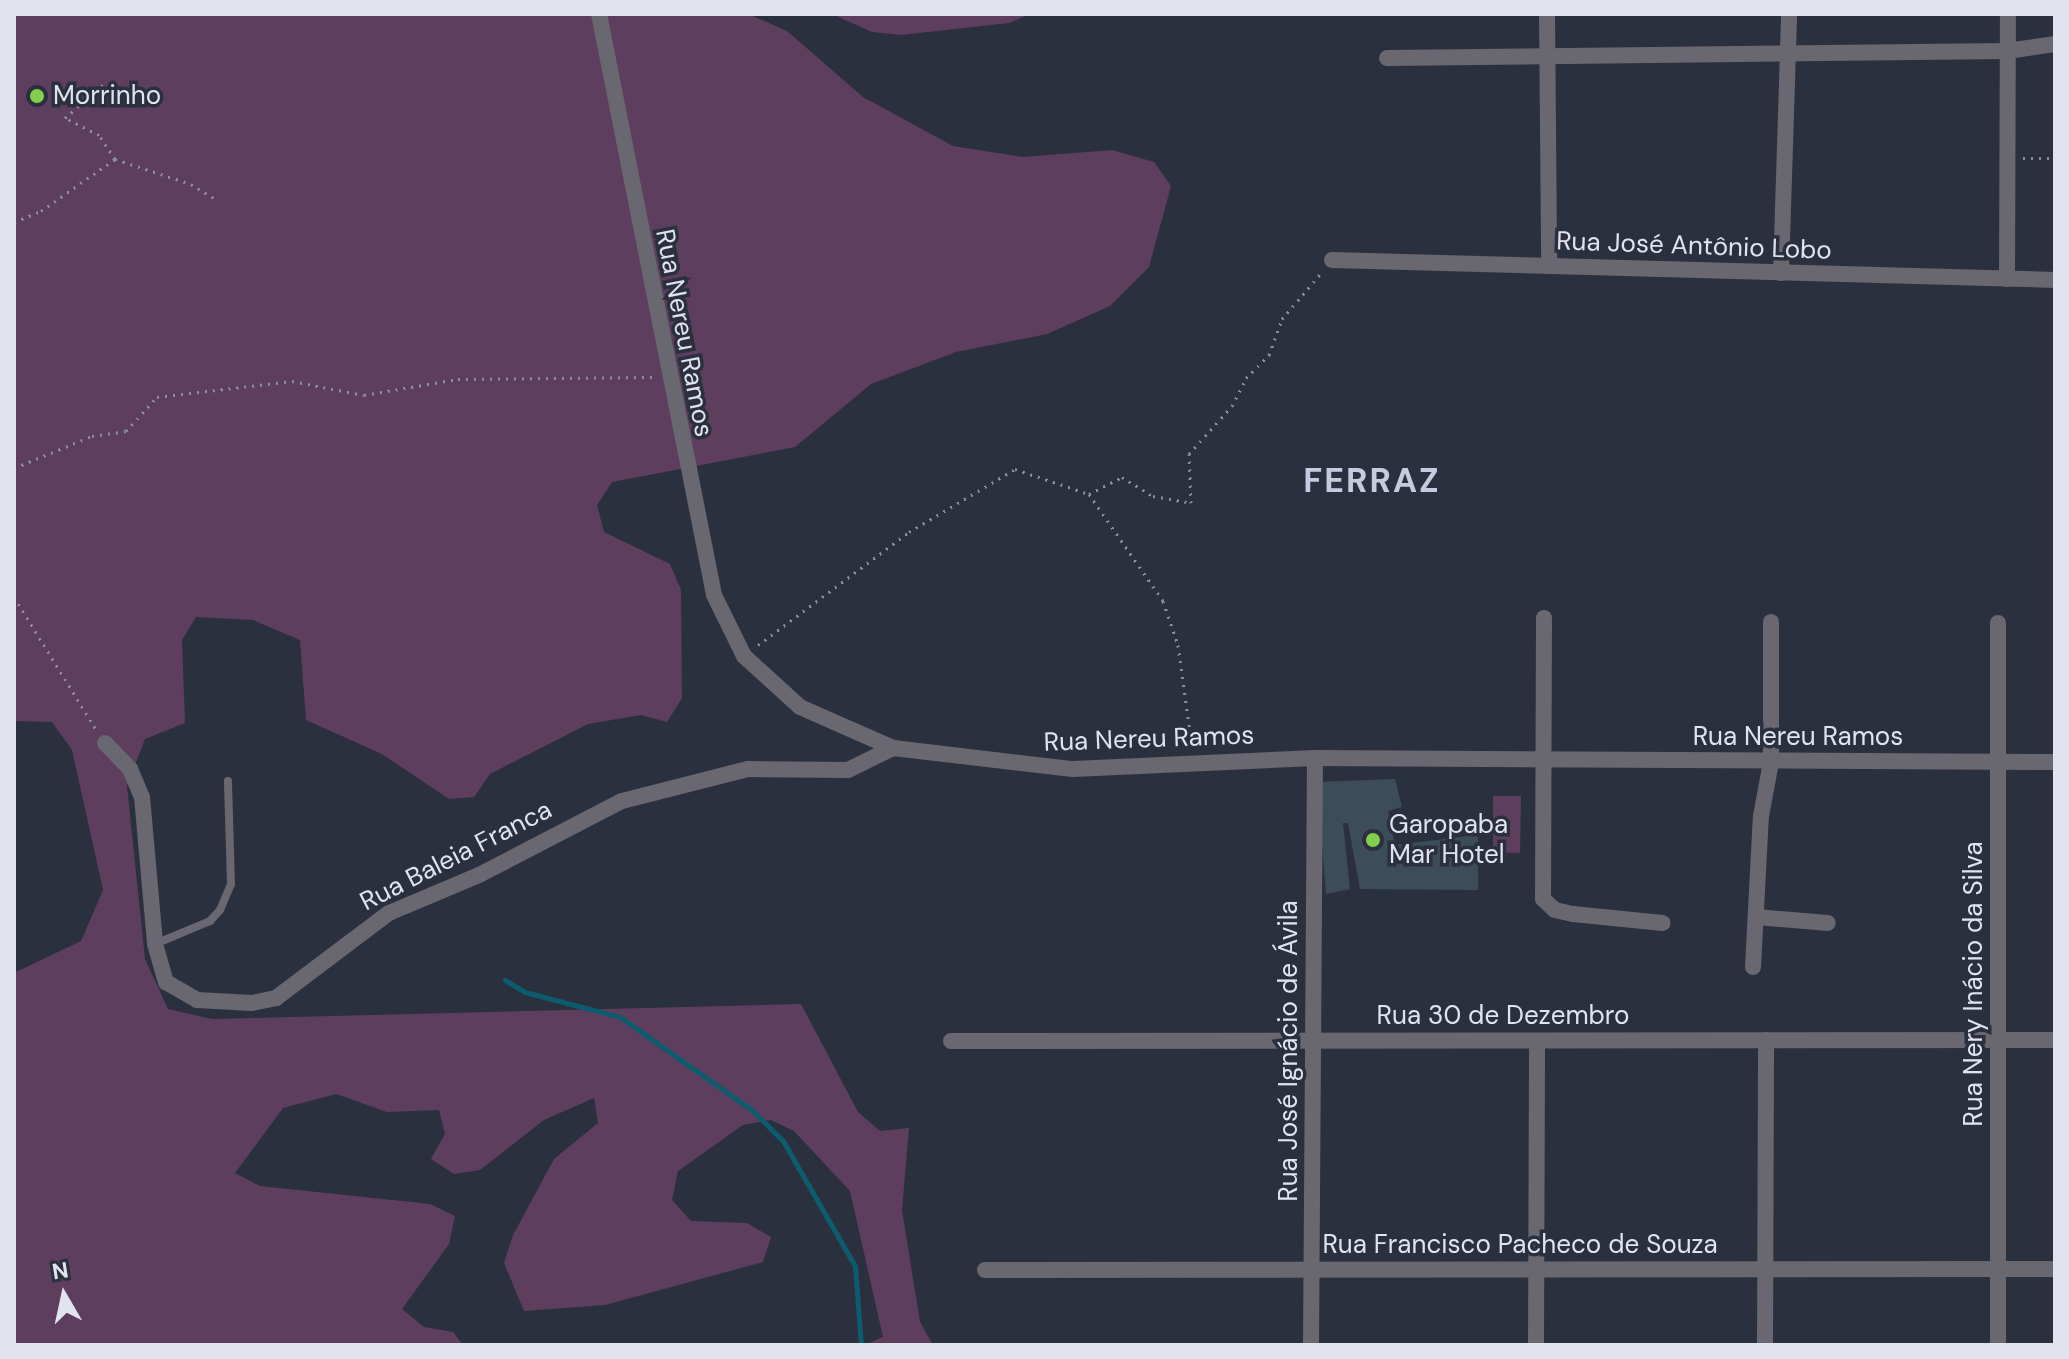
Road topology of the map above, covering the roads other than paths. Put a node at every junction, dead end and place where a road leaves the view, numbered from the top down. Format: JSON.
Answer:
{"nodes":[{"id":1,"x":599,"y":14,"type":"edge"},
{"id":2,"x":1547,"y":14,"type":"edge"},
{"id":3,"x":1789,"y":14,"type":"edge"},
{"id":4,"x":2008,"y":14,"type":"edge"},
{"id":5,"x":2055,"y":44,"type":"edge"},
{"id":6,"x":2007,"y":51,"type":"junction"},
{"id":7,"x":1786,"y":53,"type":"junction"},
{"id":8,"x":1547,"y":56,"type":"junction"},
{"id":9,"x":1387,"y":58,"type":"dead end"},
{"id":10,"x":1332,"y":260,"type":"road end"},
{"id":11,"x":1549,"y":266,"type":"junction"},
{"id":12,"x":1781,"y":273,"type":"junction"},
{"id":13,"x":2007,"y":279,"type":"junction"},
{"id":14,"x":2055,"y":280,"type":"edge"},
{"id":15,"x":1544,"y":618,"type":"dead end"},
{"id":16,"x":1771,"y":622,"type":"dead end"},
{"id":17,"x":1998,"y":623,"type":"dead end"},
{"id":18,"x":105,"y":743,"type":"road end"},
{"id":19,"x":893,"y":748,"type":"junction"},
{"id":20,"x":1315,"y":758,"type":"junction"},
{"id":21,"x":1546,"y":759,"type":"junction"},
{"id":22,"x":1771,"y":762,"type":"junction"},
{"id":23,"x":1998,"y":762,"type":"junction"},
{"id":24,"x":2055,"y":762,"type":"edge"},
{"id":25,"x":228,"y":781,"type":"dead end"},
{"id":26,"x":1757,"y":917,"type":"junction"},
{"id":27,"x":1663,"y":923,"type":"dead end"},
{"id":28,"x":1828,"y":923,"type":"dead end"},
{"id":29,"x":155,"y":944,"type":"junction"},
{"id":30,"x":1753,"y":967,"type":"dead end"},
{"id":31,"x":1313,"y":1040,"type":"junction"},
{"id":32,"x":1766,"y":1040,"type":"junction"},
{"id":33,"x":1998,"y":1040,"type":"junction"},
{"id":34,"x":2055,"y":1040,"type":"edge"},
{"id":35,"x":951,"y":1041,"type":"dead end"},
{"id":36,"x":1537,"y":1041,"type":"junction"},
{"id":37,"x":1311,"y":1269,"type":"junction"},
{"id":38,"x":1536,"y":1269,"type":"junction"},
{"id":39,"x":1765,"y":1269,"type":"junction"},
{"id":40,"x":1998,"y":1269,"type":"junction"},
{"id":41,"x":2055,"y":1269,"type":"edge"},
{"id":42,"x":985,"y":1270,"type":"dead end"},
{"id":43,"x":1311,"y":1345,"type":"edge"},
{"id":44,"x":1536,"y":1345,"type":"edge"},
{"id":45,"x":1765,"y":1345,"type":"edge"},
{"id":46,"x":1998,"y":1345,"type":"edge"}],
"edges":[{"from":1,"to":19,"type":"street","name":"Rua Nereu Ramos"},
{"from":2,"to":8,"type":"street"},
{"from":3,"to":7,"type":"street"},
{"from":4,"to":6,"type":"street"},
{"from":5,"to":6,"type":"street"},
{"from":6,"to":7,"type":"street"},
{"from":6,"to":13,"type":"street"},
{"from":7,"to":8,"type":"street"},
{"from":7,"to":12,"type":"street"},
{"from":8,"to":9,"type":"street"},
{"from":8,"to":11,"type":"street"},
{"from":10,"to":11,"type":"street","name":"Rua José Antônio Lobo"},
{"from":11,"to":12,"type":"street","name":"Rua José Antônio Lobo"},
{"from":12,"to":13,"type":"street","name":"Rua José Antônio Lobo"},
{"from":13,"to":14,"type":"street","name":"Rua José Antônio Lobo"},
{"from":15,"to":21,"type":"street"},
{"from":16,"to":22,"type":"street"},
{"from":17,"to":23,"type":"street","name":"Rua Nery Inácio da Silva"},
{"from":18,"to":29,"type":"street","name":"Rua Baleia Franca"},
{"from":19,"to":20,"type":"street","name":"Rua Nereu Ramos"},
{"from":19,"to":29,"type":"street","name":"Rua Baleia Franca"},
{"from":20,"to":21,"type":"street","name":"Rua Nereu Ramos"},
{"from":20,"to":31,"type":"street","name":"Rua José Ignácio de Ávila"},
{"from":21,"to":22,"type":"street","name":"Rua Nereu Ramos"},
{"from":21,"to":27,"type":"street"},
{"from":22,"to":23,"type":"street","name":"Rua Nereu Ramos"},
{"from":22,"to":26,"type":"street"},
{"from":23,"to":24,"type":"street","name":"Rua Nereu Ramos"},
{"from":23,"to":33,"type":"street","name":"Rua Nery Inácio da Silva"},
{"from":25,"to":29,"type":"lane"},
{"from":26,"to":28,"type":"street"},
{"from":26,"to":30,"type":"street"},
{"from":31,"to":35,"type":"street","name":"Rua 30 de Dezembro"},
{"from":31,"to":36,"type":"street","name":"Rua 30 de Dezembro"},
{"from":31,"to":37,"type":"street","name":"Rua José Ignácio de Ávila"},
{"from":32,"to":33,"type":"street","name":"Rua 30 de Dezembro"},
{"from":32,"to":36,"type":"street","name":"Rua 30 de Dezembro"},
{"from":32,"to":39,"type":"street"},
{"from":33,"to":34,"type":"street","name":"Rua 30 de Dezembro"},
{"from":33,"to":40,"type":"street","name":"Rua Nery Inácio da Silva"},
{"from":36,"to":38,"type":"street"},
{"from":37,"to":38,"type":"street","name":"Rua Francisco Pacheco de Souza"},
{"from":37,"to":42,"type":"street","name":"Rua Francisco Pacheco de Souza"},
{"from":37,"to":43,"type":"street","name":"Rua José Ignácio de Ávila"},
{"from":38,"to":39,"type":"street","name":"Rua Francisco Pacheco de Souza"},
{"from":38,"to":44,"type":"street"},
{"from":39,"to":40,"type":"street","name":"Rua Francisco Pacheco de Souza"},
{"from":39,"to":45,"type":"street"},
{"from":40,"to":41,"type":"street","name":"Rua Francisco Pacheco de Souza"},
{"from":40,"to":46,"type":"street","name":"Rua Nery Inácio da Silva"}]}
